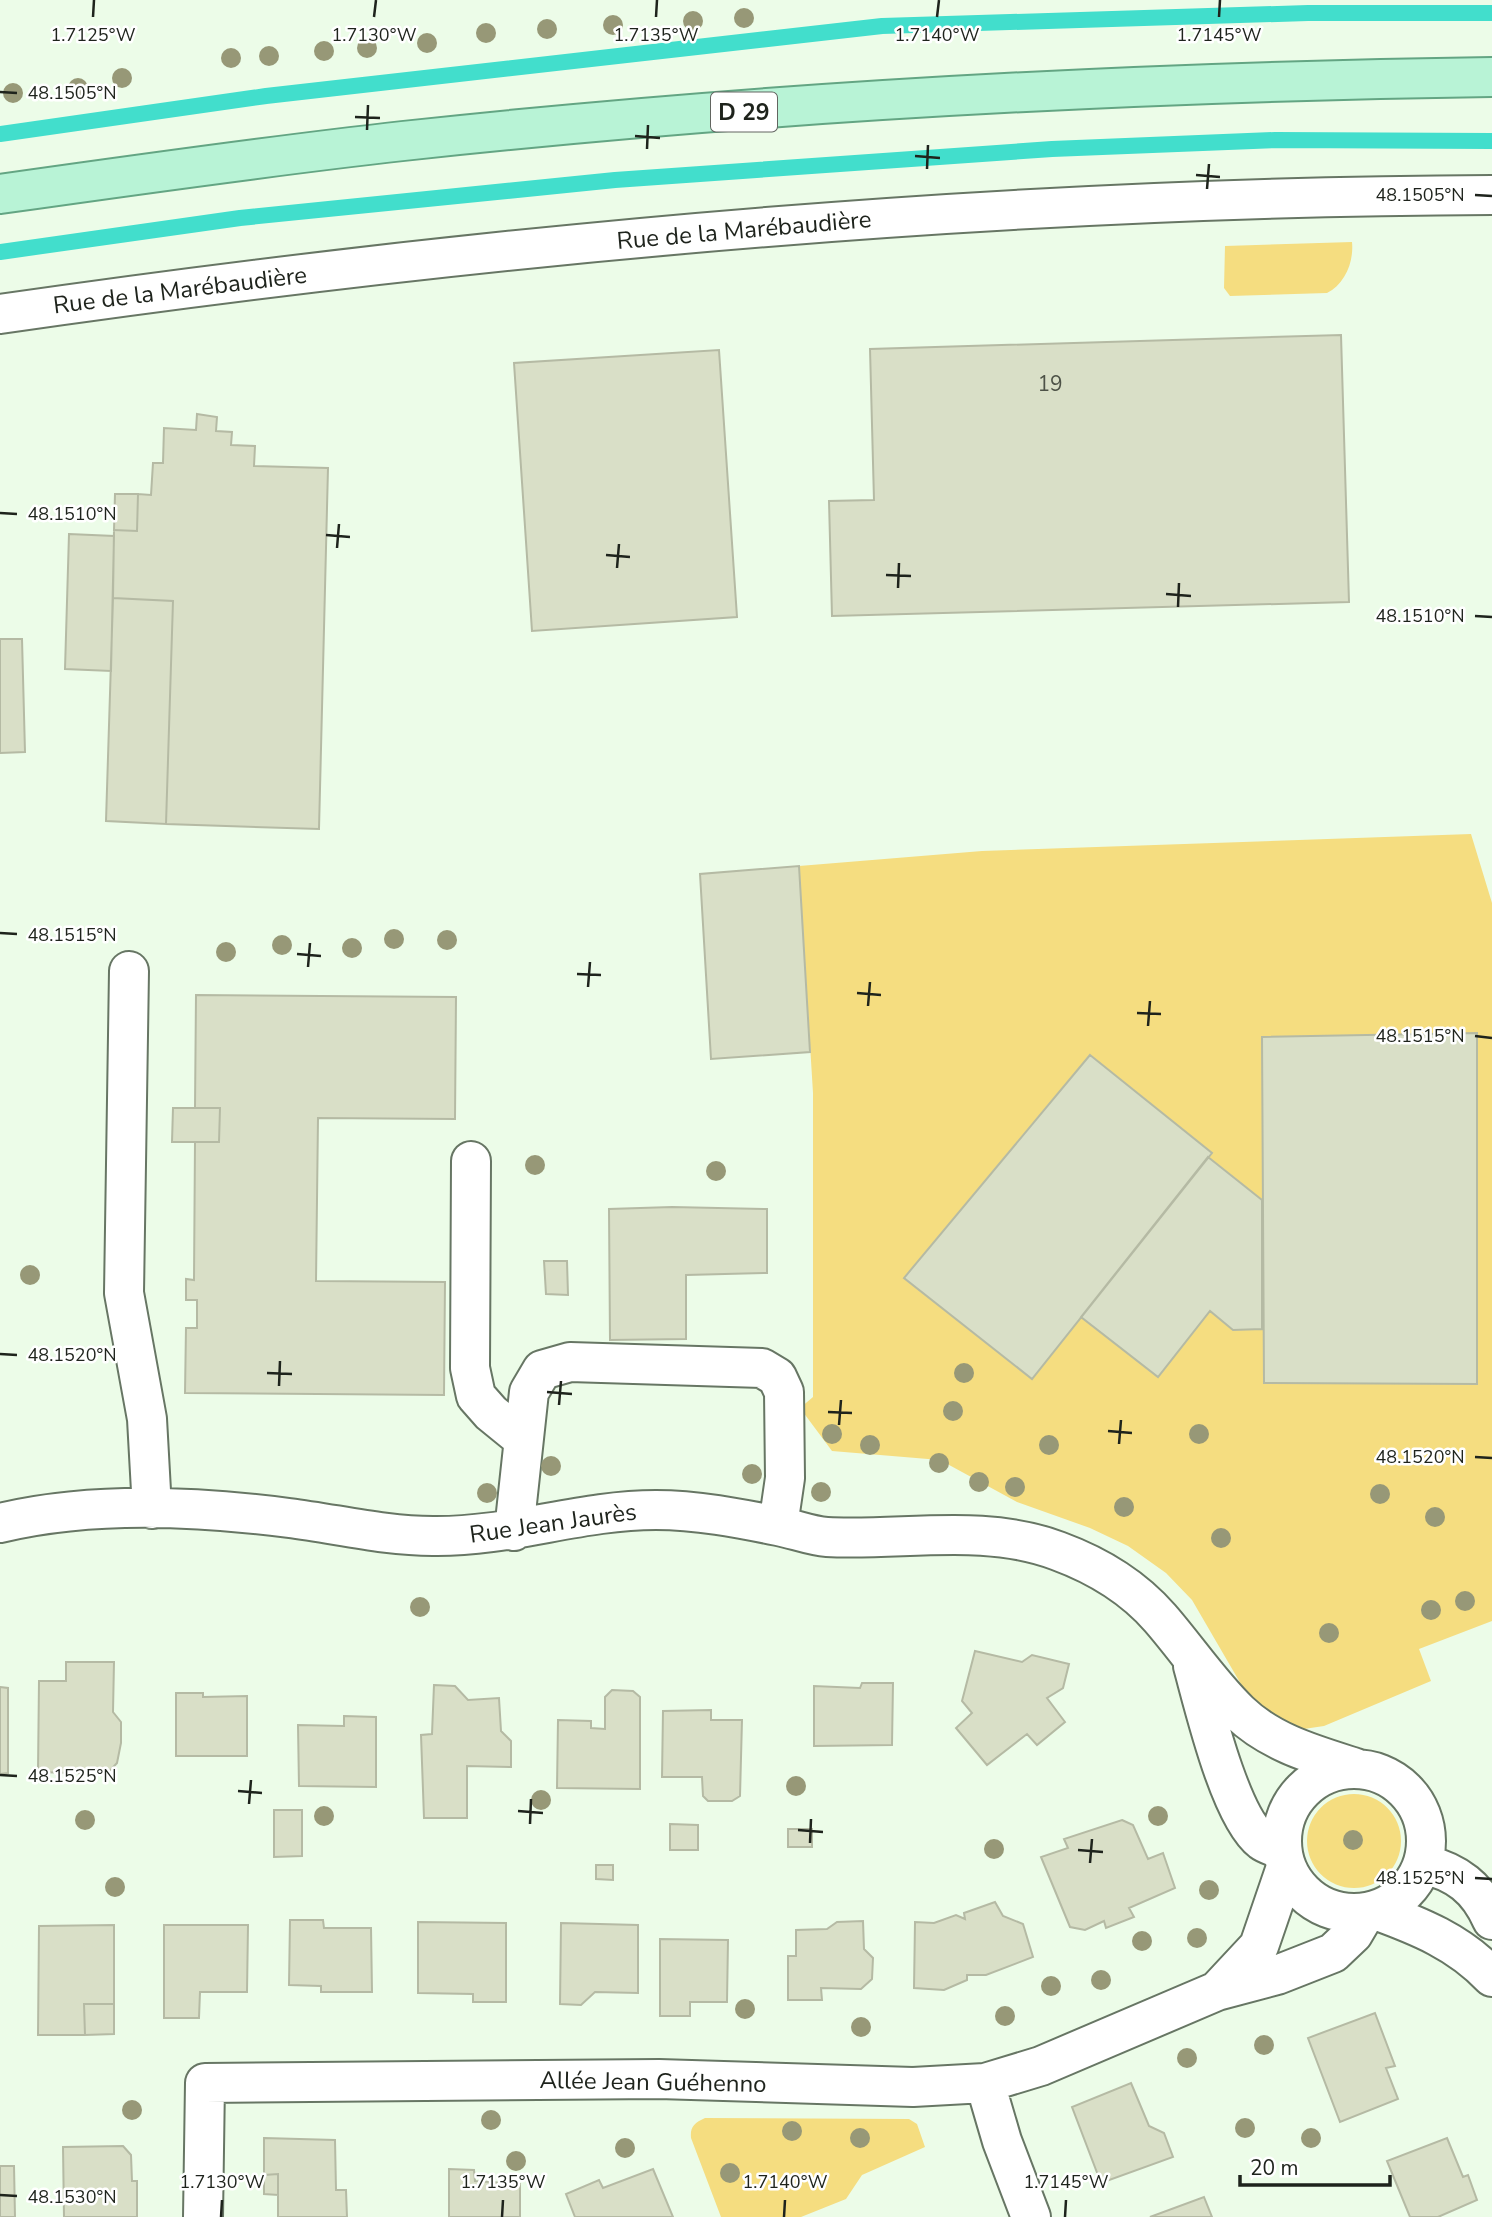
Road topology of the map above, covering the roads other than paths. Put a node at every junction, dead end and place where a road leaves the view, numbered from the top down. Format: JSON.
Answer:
{"nodes":[{"id":1,"x":1492,"y":77,"type":"edge"},
{"id":2,"x":0,"y":194,"type":"edge"},
{"id":3,"x":1492,"y":195,"type":"edge"},
{"id":4,"x":0,"y":314,"type":"edge"},
{"id":5,"x":129,"y":971,"type":"dead end"},
{"id":6,"x":471,"y":1161,"type":"dead end"},
{"id":7,"x":523,"y":1439,"type":"junction"},
{"id":8,"x":152,"y":1509,"type":"junction"},
{"id":9,"x":0,"y":1523,"type":"edge"},
{"id":10,"x":778,"y":1526,"type":"junction"},
{"id":11,"x":514,"y":1531,"type":"junction"},
{"id":12,"x":1190,"y":1657,"type":"junction"},
{"id":13,"x":1356,"y":1768,"type":"junction"},
{"id":14,"x":1284,"y":1858,"type":"junction"},
{"id":15,"x":1423,"y":1864,"type":"junction"},
{"id":16,"x":1371,"y":1911,"type":"junction"},
{"id":17,"x":1492,"y":1920,"type":"edge"},
{"id":18,"x":1492,"y":1976,"type":"edge"},
{"id":19,"x":1217,"y":1991,"type":"junction"},
{"id":20,"x":985,"y":2083,"type":"junction"},
{"id":21,"x":203,"y":2217,"type":"edge"},
{"id":22,"x":1031,"y":2217,"type":"edge"}],
"edges":[{"from":1,"to":2,"type":"main road","number":"D 29"},
{"from":3,"to":4,"type":"street","name":"Rue de la Marébaudière"},
{"from":5,"to":8,"type":"street"},
{"from":6,"to":7,"type":"street"},
{"from":7,"to":10,"type":"street"},
{"from":7,"to":11,"type":"street"},
{"from":8,"to":9,"type":"street","name":"Rue Jean Jaurès"},
{"from":8,"to":11,"type":"street","name":"Rue Jean Jaurès"},
{"from":10,"to":11,"type":"street","name":"Rue Jean Jaurès"},
{"from":10,"to":12,"type":"street","name":"Rue Jean Jaurès"},
{"from":12,"to":13,"type":"street","name":"Rue Jean Jaurès"},
{"from":12,"to":14,"type":"street","name":"Rue Jean Jaurès"},
{"from":13,"to":14,"type":"street"},
{"from":13,"to":15,"type":"street"},
{"from":14,"to":16,"type":"street"},
{"from":14,"to":19,"type":"street","name":"Allée Jean Guéhenno"},
{"from":15,"to":16,"type":"street"},
{"from":15,"to":17,"type":"street"},
{"from":16,"to":18,"type":"street"},
{"from":16,"to":19,"type":"street","name":"Allée Jean Guéhenno"},
{"from":19,"to":20,"type":"street","name":"Allée Jean Guéhenno"},
{"from":20,"to":21,"type":"street","name":"Allée Jean Guéhenno"},
{"from":20,"to":22,"type":"street"}]}
